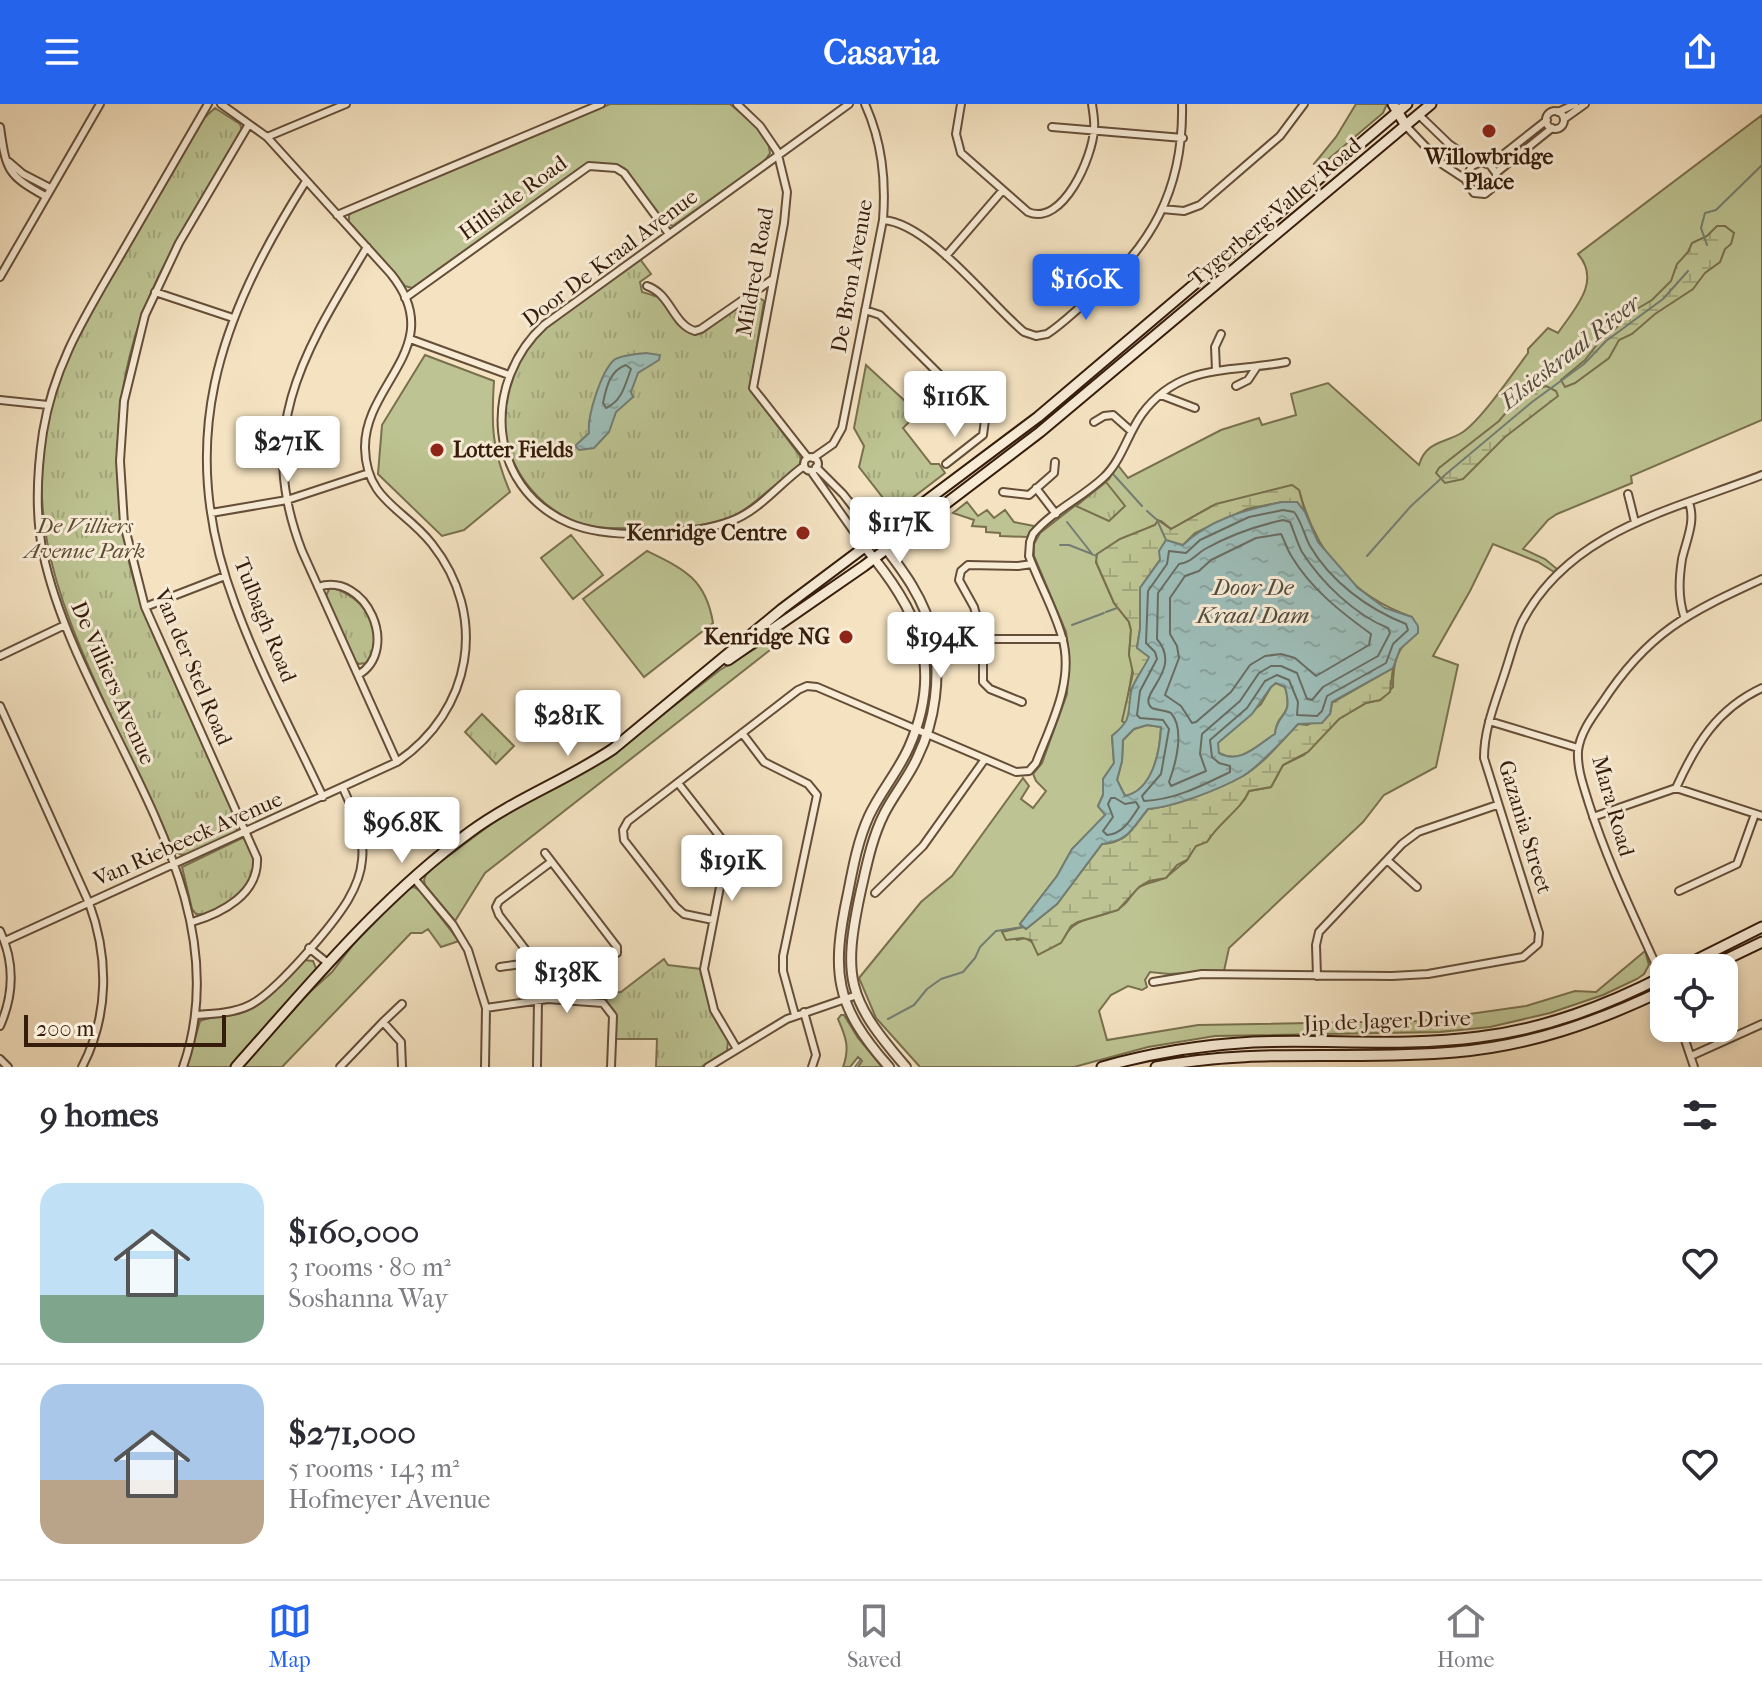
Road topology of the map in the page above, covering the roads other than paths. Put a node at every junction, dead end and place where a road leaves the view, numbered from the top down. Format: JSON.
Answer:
{"nodes":[{"id":1,"x":100,"y":104,"type":"edge"},
{"id":2,"x":208,"y":104,"type":"edge"},
{"id":3,"x":221,"y":104,"type":"edge"},
{"id":4,"x":346,"y":104,"type":"edge"},
{"id":5,"x":579,"y":104,"type":"edge"},
{"id":6,"x":601,"y":104,"type":"edge"},
{"id":7,"x":737,"y":104,"type":"edge"},
{"id":8,"x":849,"y":104,"type":"edge"},
{"id":9,"x":865,"y":104,"type":"edge"},
{"id":10,"x":961,"y":104,"type":"edge"},
{"id":11,"x":1092,"y":104,"type":"edge"},
{"id":12,"x":1182,"y":104,"type":"edge"},
{"id":13,"x":1304,"y":104,"type":"edge"},
{"id":14,"x":1409,"y":104,"type":"edge"},
{"id":15,"x":1431,"y":104,"type":"edge"},
{"id":16,"x":1575,"y":104,"type":"edge"},
{"id":17,"x":1585,"y":104,"type":"edge"},
{"id":18,"x":1394,"y":108,"type":"edge"},
{"id":19,"x":582,"y":112,"type":"junction"},
{"id":20,"x":1558,"y":112,"type":"junction"},
{"id":21,"x":1419,"y":115,"type":"junction"},
{"id":22,"x":1564,"y":119,"type":"junction"},
{"id":23,"x":1547,"y":120,"type":"junction"},
{"id":24,"x":249,"y":124,"type":"junction"},
{"id":25,"x":1406,"y":126,"type":"junction"},
{"id":26,"x":0,"y":127,"type":"edge"},
{"id":27,"x":1052,"y":127,"type":"dead end"},
{"id":28,"x":1552,"y":128,"type":"junction"},
{"id":29,"x":1094,"y":130,"type":"junction"},
{"id":30,"x":267,"y":137,"type":"junction"},
{"id":31,"x":1183,"y":138,"type":"junction"},
{"id":32,"x":778,"y":156,"type":"junction"},
{"id":33,"x":6,"y":159,"type":"junction"},
{"id":34,"x":1476,"y":163,"type":"junction"},
{"id":35,"x":1490,"y":165,"type":"junction"},
{"id":36,"x":1496,"y":173,"type":"junction"},
{"id":37,"x":1465,"y":179,"type":"junction"},
{"id":38,"x":306,"y":181,"type":"junction"},
{"id":39,"x":50,"y":188,"type":"junction"},
{"id":40,"x":1002,"y":191,"type":"junction"},
{"id":41,"x":45,"y":196,"type":"junction"},
{"id":42,"x":1162,"y":209,"type":"junction"},
{"id":43,"x":337,"y":215,"type":"junction"},
{"id":44,"x":883,"y":220,"type":"junction"},
{"id":45,"x":669,"y":234,"type":"junction"},
{"id":46,"x":367,"y":247,"type":"junction"},
{"id":47,"x":946,"y":256,"type":"junction"},
{"id":48,"x":0,"y":277,"type":"edge"},
{"id":49,"x":773,"y":279,"type":"junction"},
{"id":50,"x":647,"y":286,"type":"dead end"},
{"id":51,"x":155,"y":292,"type":"junction"},
{"id":52,"x":405,"y":298,"type":"junction"},
{"id":53,"x":865,"y":310,"type":"junction"},
{"id":54,"x":233,"y":318,"type":"junction"},
{"id":55,"x":1221,"y":334,"type":"dead end"},
{"id":56,"x":410,"y":339,"type":"junction"},
{"id":57,"x":1286,"y":362,"type":"dead end"},
{"id":58,"x":1256,"y":368,"type":"junction"},
{"id":59,"x":1216,"y":370,"type":"junction"},
{"id":60,"x":509,"y":375,"type":"junction"},
{"id":61,"x":1236,"y":386,"type":"dead end"},
{"id":62,"x":1161,"y":395,"type":"junction"},
{"id":63,"x":0,"y":400,"type":"edge"},
{"id":64,"x":48,"y":405,"type":"junction"},
{"id":65,"x":1195,"y":408,"type":"dead end"},
{"id":66,"x":1094,"y":422,"type":"dead end"},
{"id":67,"x":1131,"y":431,"type":"junction"},
{"id":68,"x":1055,"y":462,"type":"dead end"},
{"id":69,"x":810,"y":464,"type":"junction"},
{"id":70,"x":946,"y":464,"type":"dead end"},
{"id":71,"x":369,"y":473,"type":"junction"},
{"id":72,"x":1762,"y":475,"type":"edge"},
{"id":73,"x":1036,"y":488,"type":"junction"},
{"id":74,"x":1003,"y":492,"type":"dead end"},
{"id":75,"x":1628,"y":494,"type":"dead end"},
{"id":76,"x":287,"y":500,"type":"junction"},
{"id":77,"x":1689,"y":503,"type":"junction"},
{"id":78,"x":211,"y":513,"type":"junction"},
{"id":79,"x":1056,"y":514,"type":"junction"},
{"id":80,"x":1635,"y":522,"type":"junction"},
{"id":81,"x":877,"y":537,"type":"junction"},
{"id":82,"x":861,"y":543,"type":"junction"},
{"id":83,"x":886,"y":549,"type":"junction"},
{"id":84,"x":874,"y":558,"type":"junction"},
{"id":85,"x":1032,"y":564,"type":"junction"},
{"id":86,"x":225,"y":576,"type":"junction"},
{"id":87,"x":1762,"y":579,"type":"edge"},
{"id":88,"x":318,"y":587,"type":"junction"},
{"id":89,"x":145,"y":607,"type":"junction"},
{"id":90,"x":1684,"y":616,"type":"junction"},
{"id":91,"x":65,"y":625,"type":"junction"},
{"id":92,"x":983,"y":639,"type":"junction"},
{"id":93,"x":1063,"y":639,"type":"junction"},
{"id":94,"x":0,"y":656,"type":"edge"},
{"id":95,"x":708,"y":671,"type":"junction"},
{"id":96,"x":358,"y":675,"type":"junction"},
{"id":97,"x":1762,"y":688,"type":"edge"},
{"id":98,"x":1022,"y":702,"type":"dead end"},
{"id":99,"x":0,"y":706,"type":"edge"},
{"id":100,"x":1489,"y":721,"type":"junction"},
{"id":101,"x":915,"y":729,"type":"junction"},
{"id":102,"x":742,"y":733,"type":"junction"},
{"id":103,"x":926,"y":734,"type":"junction"},
{"id":104,"x":1578,"y":748,"type":"junction"},
{"id":105,"x":985,"y":759,"type":"junction"},
{"id":106,"x":397,"y":762,"type":"junction"},
{"id":107,"x":678,"y":783,"type":"junction"},
{"id":108,"x":343,"y":788,"type":"junction"},
{"id":109,"x":1676,"y":788,"type":"junction"},
{"id":110,"x":323,"y":797,"type":"junction"},
{"id":111,"x":1497,"y":805,"type":"junction"},
{"id":112,"x":1758,"y":815,"type":"edge"},
{"id":113,"x":1593,"y":817,"type":"junction"},
{"id":114,"x":247,"y":832,"type":"junction"},
{"id":115,"x":545,"y":853,"type":"dead end"},
{"id":116,"x":1387,"y":860,"type":"junction"},
{"id":117,"x":551,"y":862,"type":"junction"},
{"id":118,"x":175,"y":865,"type":"junction"},
{"id":119,"x":413,"y":877,"type":"junction"},
{"id":120,"x":1417,"y":887,"type":"dead end"},
{"id":121,"x":1679,"y":891,"type":"dead end"},
{"id":122,"x":875,"y":893,"type":"dead end"},
{"id":123,"x":89,"y":903,"type":"junction"},
{"id":124,"x":713,"y":920,"type":"junction"},
{"id":125,"x":192,"y":922,"type":"junction"},
{"id":126,"x":1762,"y":927,"type":"edge"},
{"id":127,"x":0,"y":931,"type":"edge"},
{"id":128,"x":5,"y":941,"type":"junction"},
{"id":129,"x":1762,"y":942,"type":"edge"},
{"id":130,"x":309,"y":948,"type":"junction"},
{"id":131,"x":1651,"y":954,"type":"edge"},
{"id":132,"x":1708,"y":954,"type":"edge"},
{"id":133,"x":1737,"y":954,"type":"edge"},
{"id":134,"x":535,"y":962,"type":"junction"},
{"id":135,"x":578,"y":962,"type":"junction"},
{"id":136,"x":329,"y":964,"type":"junction"},
{"id":137,"x":500,"y":967,"type":"dead end"},
{"id":138,"x":1317,"y":976,"type":"junction"},
{"id":139,"x":1153,"y":982,"type":"dead end"},
{"id":140,"x":1650,"y":984,"type":"edge"},
{"id":141,"x":857,"y":995,"type":"junction"},
{"id":142,"x":1650,"y":996,"type":"edge"},
{"id":143,"x":844,"y":999,"type":"junction"},
{"id":144,"x":538,"y":1000,"type":"junction"},
{"id":145,"x":576,"y":1000,"type":"junction"},
{"id":146,"x":402,"y":1004,"type":"dead end"},
{"id":147,"x":486,"y":1008,"type":"junction"},
{"id":148,"x":804,"y":1012,"type":"junction"},
{"id":149,"x":196,"y":1015,"type":"junction"},
{"id":150,"x":795,"y":1015,"type":"junction"},
{"id":151,"x":383,"y":1022,"type":"junction"},
{"id":152,"x":1762,"y":1024,"type":"edge"},
{"id":153,"x":0,"y":1026,"type":"edge"},
{"id":154,"x":1686,"y":1042,"type":"edge"},
{"id":155,"x":737,"y":1049,"type":"junction"},
{"id":156,"x":1691,"y":1056,"type":"junction"},
{"id":157,"x":0,"y":1059,"type":"edge"},
{"id":158,"x":8,"y":1067,"type":"edge"},
{"id":159,"x":82,"y":1067,"type":"edge"},
{"id":160,"x":183,"y":1067,"type":"edge"},
{"id":161,"x":236,"y":1067,"type":"edge"},
{"id":162,"x":340,"y":1067,"type":"edge"},
{"id":163,"x":402,"y":1067,"type":"edge"},
{"id":164,"x":485,"y":1067,"type":"edge"},
{"id":165,"x":537,"y":1067,"type":"edge"},
{"id":166,"x":611,"y":1067,"type":"edge"},
{"id":167,"x":708,"y":1067,"type":"edge"},
{"id":168,"x":812,"y":1067,"type":"edge"},
{"id":169,"x":889,"y":1067,"type":"edge"},
{"id":170,"x":906,"y":1067,"type":"edge"},
{"id":171,"x":1102,"y":1067,"type":"edge"},
{"id":172,"x":1156,"y":1067,"type":"edge"},
{"id":173,"x":1694,"y":1067,"type":"edge"}],
"edges":[{"from":1,"to":39,"type":"street"},
{"from":2,"to":64,"type":"street","name":"De Villiers Avenue"},
{"from":3,"to":24,"type":"street"},
{"from":4,"to":30,"type":"street"},
{"from":5,"to":19,"type":"street"},
{"from":6,"to":19,"type":"street"},
{"from":7,"to":32,"type":"street","name":"Mildred Road"},
{"from":8,"to":32,"type":"street","name":"Door De Kraal Avenue"},
{"from":9,"to":44,"type":"street","name":"De Bron Avenue"},
{"from":10,"to":40,"type":"street"},
{"from":11,"to":29,"type":"street"},
{"from":12,"to":31,"type":"street"},
{"from":13,"to":42,"type":"street"},
{"from":14,"to":18,"type":"main road","name":"Tygerberg Valley Road"},
{"from":14,"to":21,"type":"main road"},
{"from":15,"to":21,"type":"main road","name":"Tygerberg Valley Road"},
{"from":16,"to":20,"type":"street"},
{"from":17,"to":22,"type":"street"},
{"from":18,"to":25,"type":"main road"},
{"from":18,"to":81,"type":"main road","name":"Tygerberg Valley Road"},
{"from":19,"to":43,"type":"street"},
{"from":20,"to":22,"type":"street"},
{"from":20,"to":23,"type":"street"},
{"from":21,"to":25,"type":"main road","name":"Tygerberg Valley Road"},
{"from":21,"to":34,"type":"street"},
{"from":22,"to":28,"type":"street"},
{"from":23,"to":28,"type":"street"},
{"from":23,"to":35,"type":"street"},
{"from":24,"to":30,"type":"street"},
{"from":24,"to":51,"type":"street","name":"Van der Stel Road"},
{"from":25,"to":37,"type":"street"},
{"from":25,"to":83,"type":"main road","name":"Tygerberg Valley Road"},
{"from":26,"to":33,"type":"street"},
{"from":27,"to":29,"type":"street"},
{"from":28,"to":36,"type":"street"},
{"from":29,"to":31,"type":"street"},
{"from":29,"to":40,"type":"street"},
{"from":30,"to":38,"type":"street"},
{"from":31,"to":42,"type":"street"},
{"from":32,"to":45,"type":"street","name":"Door De Kraal Avenue"},
{"from":32,"to":49,"type":"street","name":"Mildred Road"},
{"from":33,"to":39,"type":"street"},
{"from":33,"to":41,"type":"street"},
{"from":34,"to":35,"type":"street"},
{"from":34,"to":37,"type":"street"},
{"from":35,"to":36,"type":"street"},
{"from":36,"to":37,"type":"street"},
{"from":38,"to":43,"type":"street"},
{"from":38,"to":54,"type":"street","name":"Tulbagh Road"},
{"from":39,"to":41,"type":"street"},
{"from":40,"to":47,"type":"street"},
{"from":41,"to":48,"type":"street"},
{"from":42,"to":47,"type":"street"},
{"from":43,"to":46,"type":"street"},
{"from":44,"to":47,"type":"street"},
{"from":44,"to":53,"type":"street","name":"De Bron Avenue"},
{"from":45,"to":52,"type":"street","name":"Hillside Road"},
{"from":45,"to":60,"type":"street","name":"Door De Kraal Avenue"},
{"from":46,"to":52,"type":"street"},
{"from":46,"to":76,"type":"street"},
{"from":49,"to":50,"type":"street"},
{"from":49,"to":69,"type":"street","name":"Mildred Road"},
{"from":51,"to":54,"type":"street"},
{"from":51,"to":89,"type":"street","name":"Van der Stel Road"},
{"from":52,"to":56,"type":"street"},
{"from":53,"to":69,"type":"street","name":"De Bron Avenue"},
{"from":53,"to":70,"type":"street"},
{"from":54,"to":78,"type":"street","name":"Tulbagh Road"},
{"from":55,"to":59,"type":"street"},
{"from":56,"to":60,"type":"street"},
{"from":56,"to":71,"type":"street"},
{"from":57,"to":58,"type":"street"},
{"from":58,"to":59,"type":"street"},
{"from":58,"to":61,"type":"street"},
{"from":59,"to":62,"type":"street"},
{"from":60,"to":69,"type":"street","name":"Door De Kraal Avenue"},
{"from":62,"to":65,"type":"street"},
{"from":62,"to":67,"type":"street"},
{"from":63,"to":64,"type":"street"},
{"from":64,"to":91,"type":"street","name":"De Villiers Avenue"},
{"from":66,"to":67,"type":"street"},
{"from":67,"to":79,"type":"street"},
{"from":68,"to":73,"type":"street"},
{"from":69,"to":81,"type":"street","name":"Mildred Road"},
{"from":69,"to":82,"type":"street","name":"Mildred Road"},
{"from":71,"to":76,"type":"street"},
{"from":71,"to":106,"type":"street","name":"Van Riebeeck Avenue"},
{"from":72,"to":77,"type":"street","name":"Gazania Street"},
{"from":73,"to":74,"type":"street"},
{"from":73,"to":79,"type":"street"},
{"from":75,"to":80,"type":"street"},
{"from":76,"to":78,"type":"street"},
{"from":76,"to":88,"type":"street"},
{"from":77,"to":80,"type":"street","name":"Gazania Street"},
{"from":77,"to":90,"type":"street"},
{"from":78,"to":86,"type":"street","name":"Tulbagh Road"},
{"from":79,"to":85,"type":"street"},
{"from":80,"to":100,"type":"street","name":"Gazania Street"},
{"from":81,"to":82,"type":"main road","name":"Tygerberg Valley Road"},
{"from":81,"to":83,"type":"street"},
{"from":82,"to":84,"type":"street"},
{"from":82,"to":95,"type":"main road","name":"Tygerberg Valley Road"},
{"from":83,"to":84,"type":"main road","name":"Tygerberg Valley Road"},
{"from":83,"to":103,"type":"street"},
{"from":84,"to":95,"type":"main road","name":"Tygerberg Valley Road"},
{"from":84,"to":101,"type":"street"},
{"from":85,"to":92,"type":"street"},
{"from":85,"to":93,"type":"street"},
{"from":86,"to":89,"type":"street"},
{"from":86,"to":110,"type":"street","name":"Tulbagh Road"},
{"from":87,"to":90,"type":"street","name":"Mara Road"},
{"from":88,"to":96,"type":"street"},
{"from":88,"to":96,"type":"street"},
{"from":89,"to":114,"type":"street","name":"Van der Stel Road"},
{"from":90,"to":104,"type":"street","name":"Mara Road"},
{"from":91,"to":94,"type":"street"},
{"from":91,"to":118,"type":"street","name":"De Villiers Avenue"},
{"from":92,"to":93,"type":"street"},
{"from":92,"to":98,"type":"street"},
{"from":93,"to":105,"type":"street"},
{"from":95,"to":119,"type":"main road","name":"Tygerberg Valley Road"},
{"from":96,"to":106,"type":"street"},
{"from":97,"to":109,"type":"street"},
{"from":99,"to":123,"type":"street"},
{"from":100,"to":104,"type":"street"},
{"from":100,"to":111,"type":"street","name":"Gazania Street"},
{"from":101,"to":102,"type":"street"},
{"from":101,"to":103,"type":"street"},
{"from":101,"to":143,"type":"street"},
{"from":102,"to":107,"type":"street"},
{"from":102,"to":150,"type":"street"},
{"from":103,"to":105,"type":"street"},
{"from":103,"to":141,"type":"street"},
{"from":104,"to":113,"type":"street","name":"Mara Road"},
{"from":105,"to":122,"type":"street"},
{"from":106,"to":108,"type":"street","name":"Van Riebeeck Avenue"},
{"from":107,"to":124,"type":"street"},
{"from":107,"to":124,"type":"street"},
{"from":108,"to":110,"type":"street","name":"Van Riebeeck Avenue"},
{"from":108,"to":130,"type":"street"},
{"from":109,"to":112,"type":"street"},
{"from":109,"to":113,"type":"street"},
{"from":110,"to":114,"type":"street","name":"Van Riebeeck Avenue"},
{"from":111,"to":116,"type":"street"},
{"from":111,"to":138,"type":"street","name":"Gazania Street"},
{"from":112,"to":121,"type":"street"},
{"from":113,"to":131,"type":"street","name":"Mara Road"},
{"from":114,"to":118,"type":"street","name":"Van Riebeeck Avenue"},
{"from":114,"to":125,"type":"street","name":"Van der Stel Road"},
{"from":115,"to":117,"type":"street"},
{"from":116,"to":120,"type":"street"},
{"from":116,"to":138,"type":"street"},
{"from":117,"to":134,"type":"street"},
{"from":117,"to":135,"type":"street"},
{"from":118,"to":123,"type":"street","name":"Van Riebeeck Avenue"},
{"from":118,"to":125,"type":"street","name":"De Villiers Avenue"},
{"from":119,"to":136,"type":"main road","name":"Tygerberg Valley Road"},
{"from":119,"to":147,"type":"street"},
{"from":123,"to":128,"type":"street","name":"Van Riebeeck Avenue"},
{"from":123,"to":159,"type":"street"},
{"from":124,"to":155,"type":"street"},
{"from":125,"to":149,"type":"street","name":"De Villiers Avenue"},
{"from":126,"to":132,"type":"main road"},
{"from":127,"to":128,"type":"street"},
{"from":128,"to":153,"type":"street"},
{"from":129,"to":133,"type":"main road"},
{"from":130,"to":136,"type":"street"},
{"from":130,"to":149,"type":"street"},
{"from":134,"to":135,"type":"street"},
{"from":134,"to":137,"type":"street"},
{"from":135,"to":145,"type":"street"},
{"from":136,"to":161,"type":"main road","name":"Tygerberg Valley Road"},
{"from":138,"to":139,"type":"street","name":"Gazania Street"},
{"from":140,"to":171,"type":"main road","name":"Jip de Jager Drive"},
{"from":141,"to":143,"type":"street"},
{"from":141,"to":170,"type":"street"},
{"from":142,"to":172,"type":"main road","name":"Jip de Jager Drive"},
{"from":143,"to":148,"type":"street"},
{"from":143,"to":169,"type":"street"},
{"from":144,"to":145,"type":"street"},
{"from":144,"to":147,"type":"street"},
{"from":144,"to":165,"type":"street"},
{"from":145,"to":166,"type":"street"},
{"from":146,"to":151,"type":"street"},
{"from":147,"to":164,"type":"street"},
{"from":148,"to":150,"type":"street"},
{"from":148,"to":168,"type":"street"},
{"from":149,"to":160,"type":"street","name":"De Villiers Avenue"},
{"from":150,"to":155,"type":"street"},
{"from":151,"to":162,"type":"street"},
{"from":151,"to":163,"type":"street"},
{"from":152,"to":156,"type":"street"},
{"from":154,"to":156,"type":"street"},
{"from":155,"to":167,"type":"street"},
{"from":156,"to":173,"type":"street"},
{"from":157,"to":158,"type":"street"}]}
